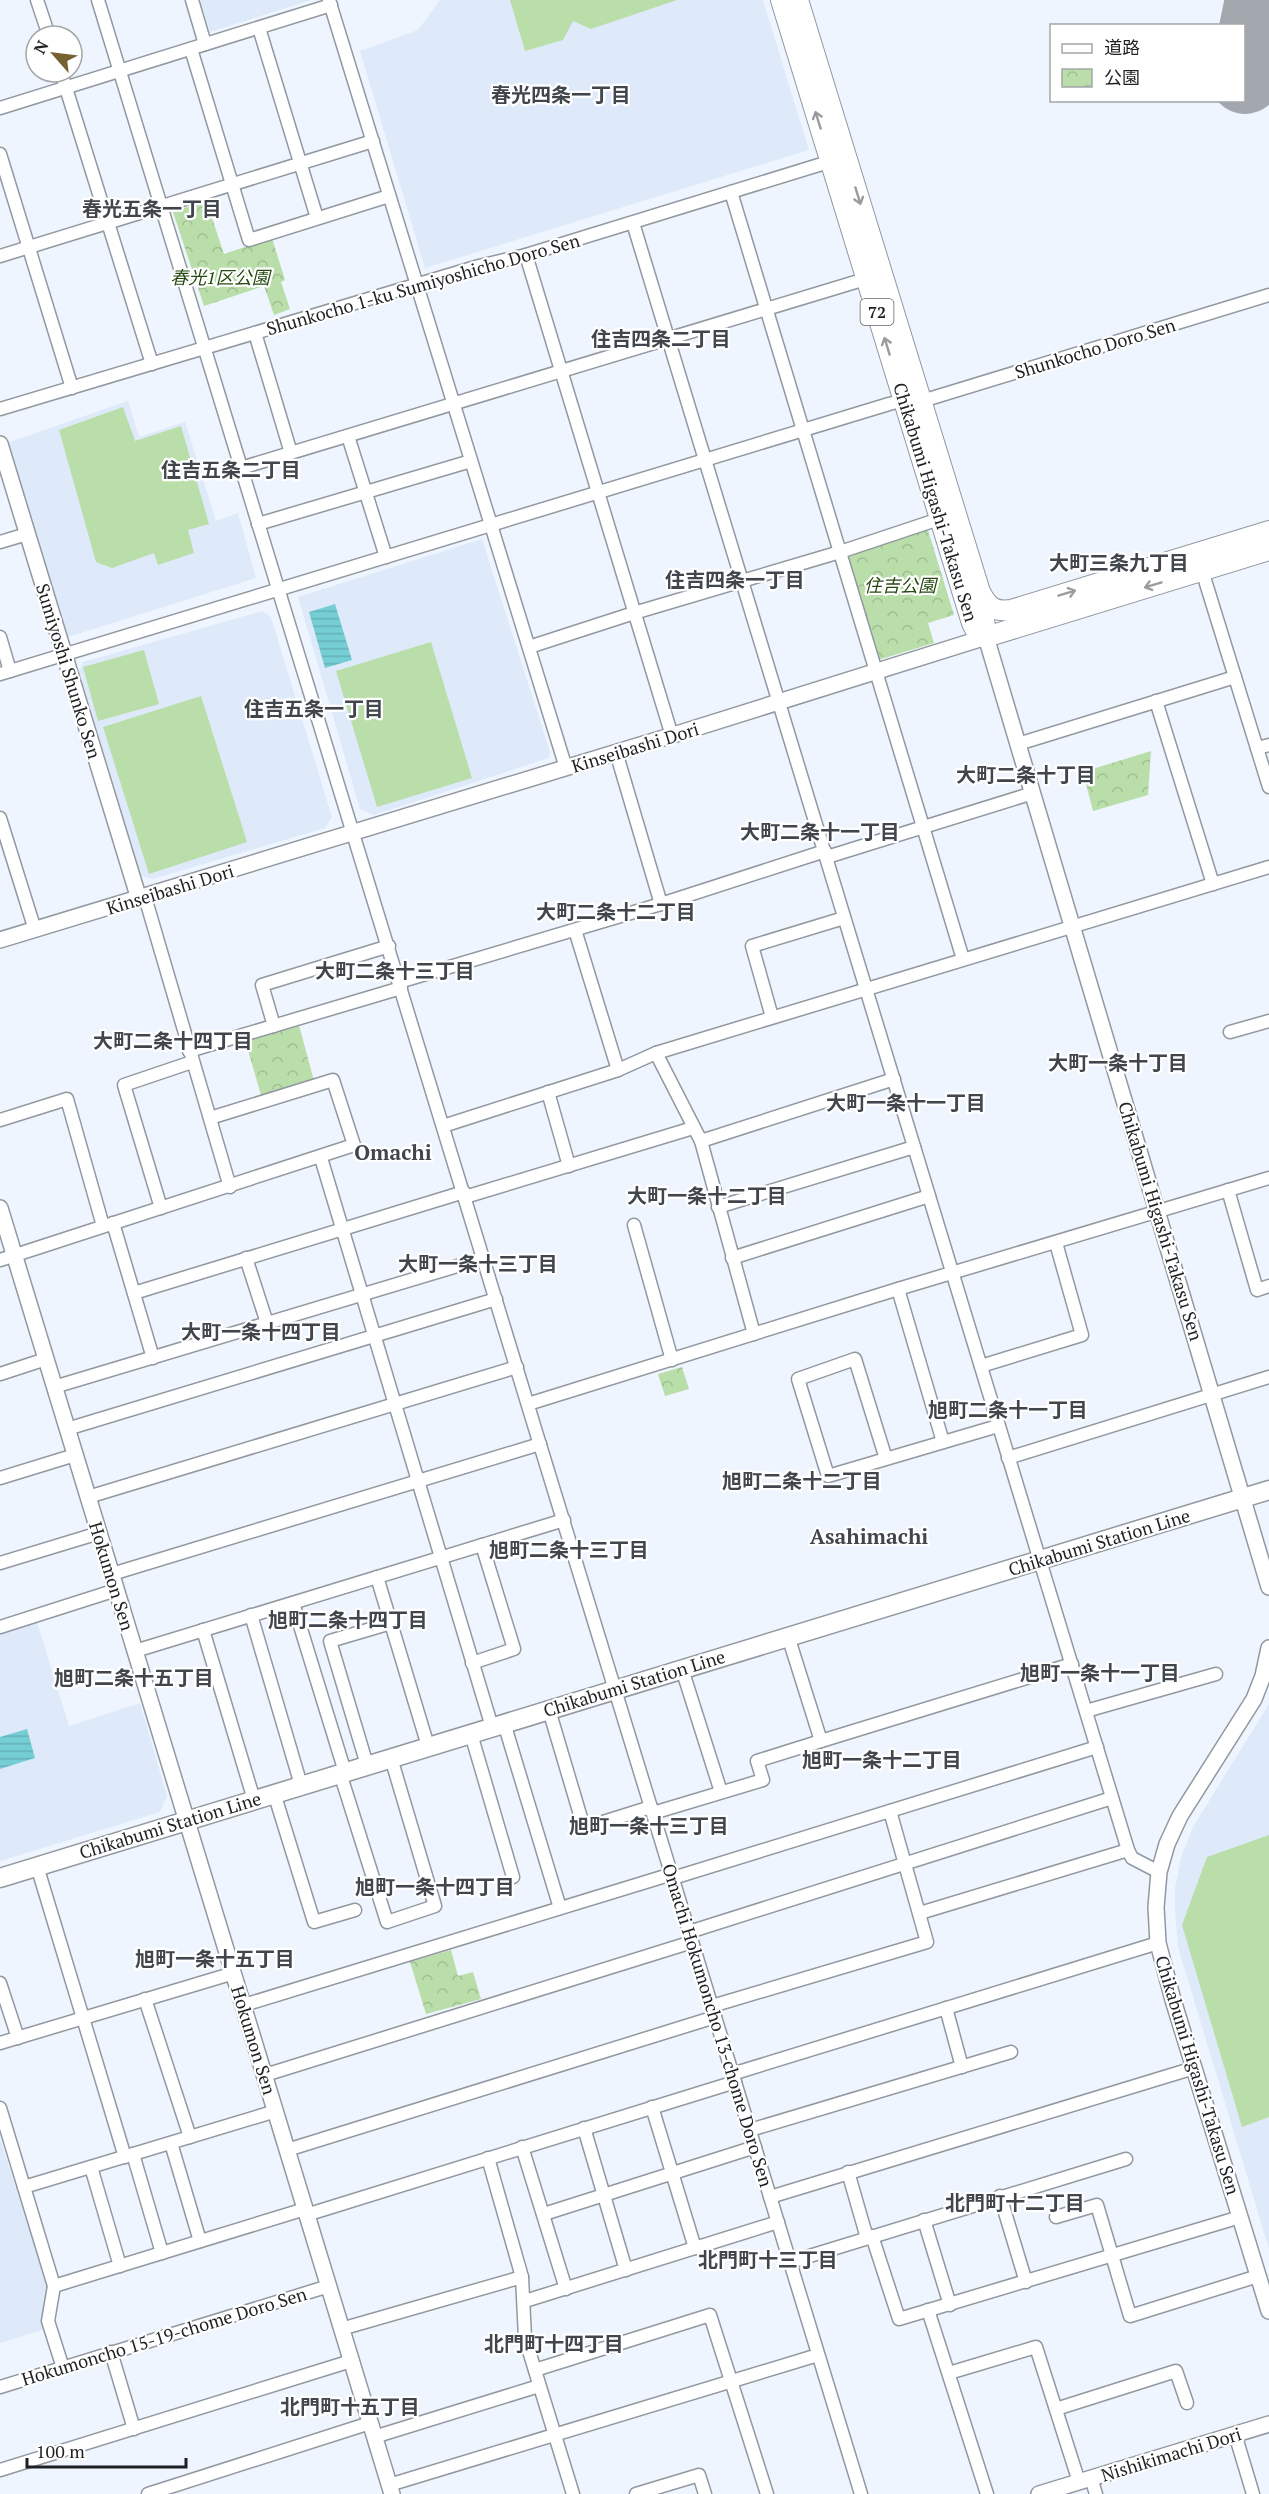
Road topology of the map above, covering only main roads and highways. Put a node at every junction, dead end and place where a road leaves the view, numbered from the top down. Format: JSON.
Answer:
{"nodes":[{"id":1,"x":781,"y":0,"type":"edge"},
{"id":2,"x":798,"y":0,"type":"edge"},
{"id":3,"x":838,"y":160,"type":"junction"},
{"id":4,"x":948,"y":516,"type":"junction"},
{"id":5,"x":1269,"y":531,"type":"edge"},
{"id":6,"x":1269,"y":550,"type":"edge"},
{"id":7,"x":1200,"y":562,"type":"junction"},
{"id":8,"x":980,"y":592,"type":"junction"},
{"id":9,"x":1011,"y":610,"type":"junction"},
{"id":10,"x":986,"y":637,"type":"junction"},
{"id":11,"x":1269,"y":1490,"type":"edge"},
{"id":12,"x":0,"y":1878,"type":"edge"}],
"edges":[{"from":3,"to":1,"type":"main road","name":"Chikabumi Higashi-Takasu Sen","number":"72","one_way":true},
{"from":2,"to":3,"type":"main road","name":"Chikabumi Higashi-Takasu Sen","number":"72"},
{"from":3,"to":4,"type":"main road","name":"Chikabumi Higashi-Takasu Sen","number":"72"},
{"from":4,"to":8,"type":"main road","name":"Chikabumi Higashi-Takasu Sen","number":"72"},
{"from":4,"to":10,"type":"main road","name":"Chikabumi Higashi-Takasu Sen","number":"72"},
{"from":5,"to":7,"type":"main road","name":"Kinseibashi Dori"},
{"from":6,"to":7,"type":"main road","name":"Kinseibashi Dori"},
{"from":9,"to":7,"type":"main road","name":"Kinseibashi Dori","one_way":true},
{"from":7,"to":10,"type":"main road","name":"Kinseibashi Dori","one_way":true},
{"from":8,"to":9,"type":"main road","number":"72"},
{"from":8,"to":10,"type":"main road","number":"72"},
{"from":9,"to":10,"type":"main road"},
{"from":11,"to":12,"type":"main road","name":"Chikabumi Station Line"}]}
